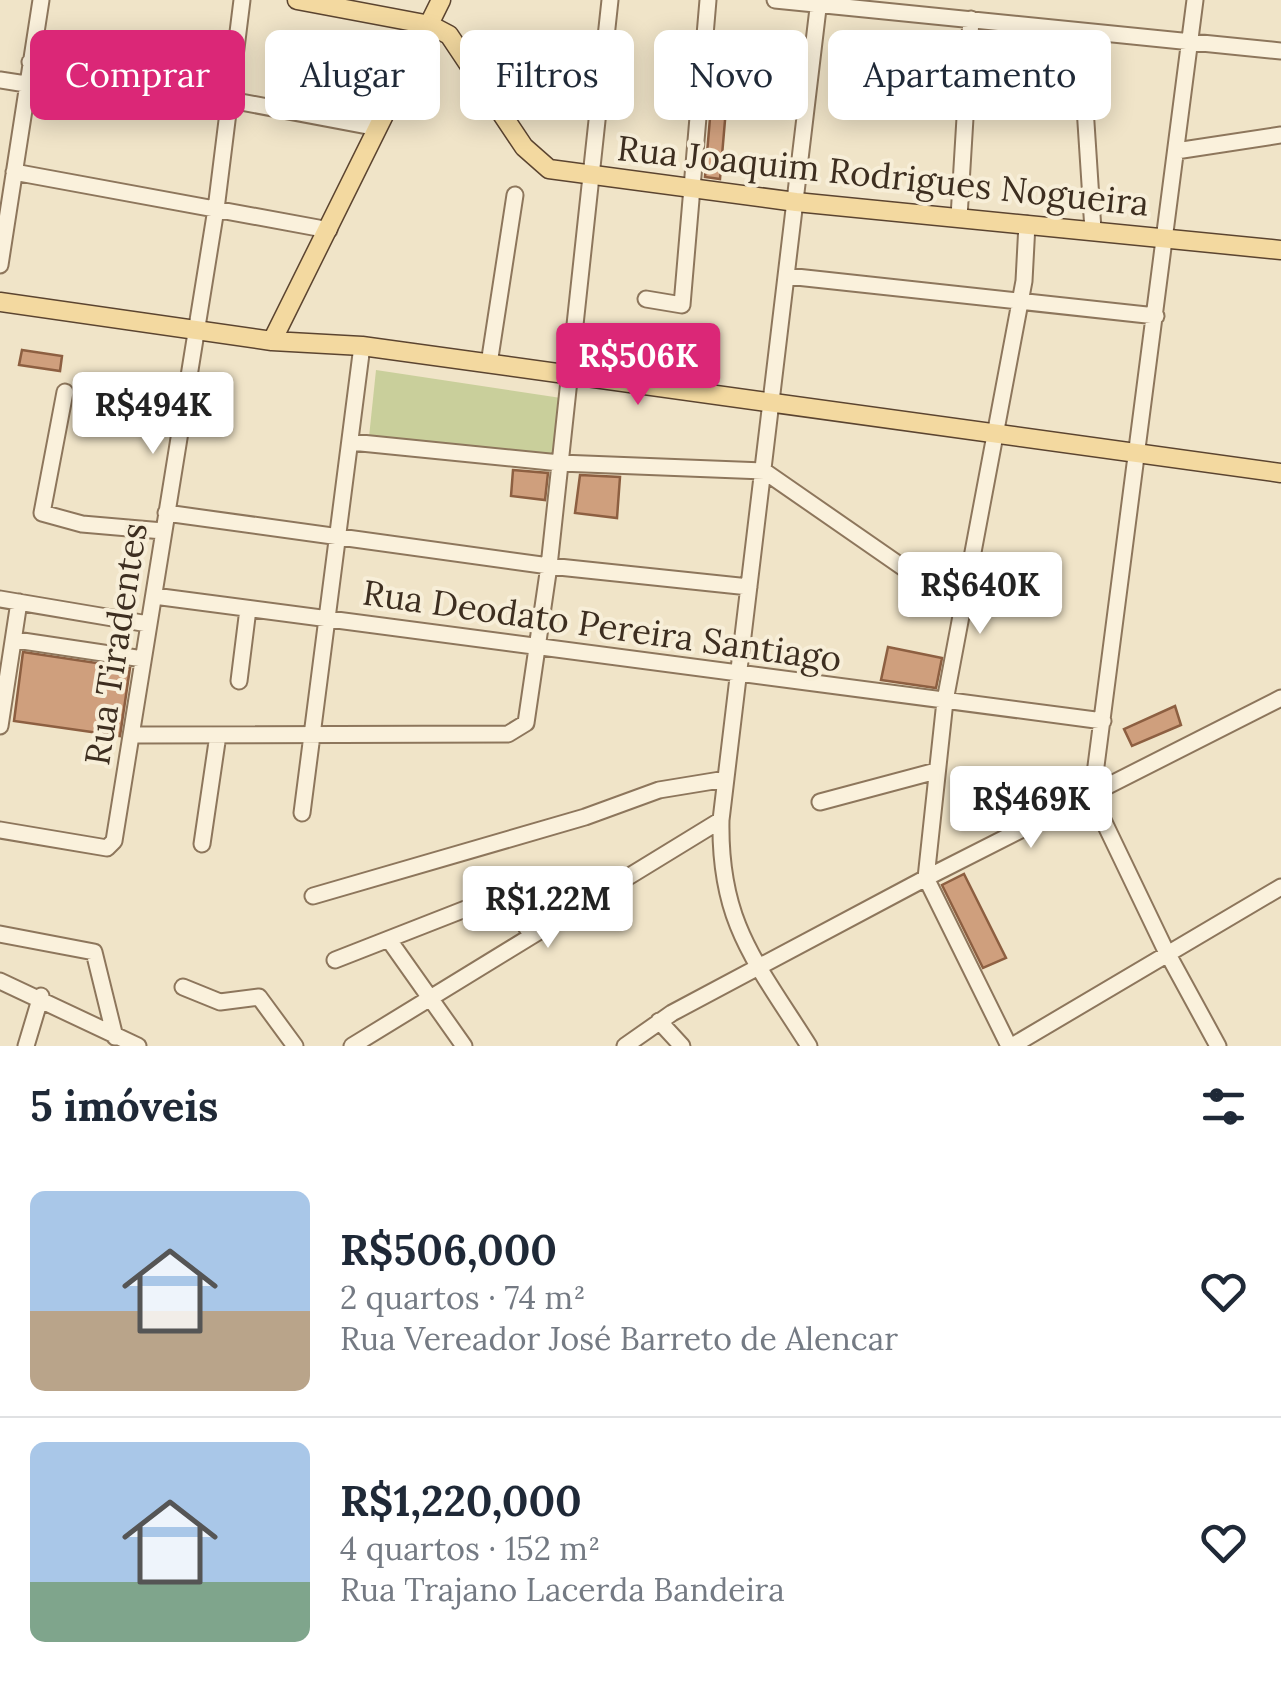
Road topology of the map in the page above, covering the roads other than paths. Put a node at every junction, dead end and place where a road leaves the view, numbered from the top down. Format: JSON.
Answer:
{"nodes":[{"id":1,"x":41,"y":0,"type":"edge"},
{"id":2,"x":242,"y":0,"type":"edge"},
{"id":3,"x":297,"y":0,"type":"edge"},
{"id":4,"x":441,"y":0,"type":"edge"},
{"id":5,"x":610,"y":0,"type":"edge"},
{"id":6,"x":708,"y":0,"type":"edge"},
{"id":7,"x":775,"y":0,"type":"edge"},
{"id":8,"x":938,"y":0,"type":"edge"},
{"id":9,"x":1194,"y":0,"type":"edge"},
{"id":10,"x":819,"y":1,"type":"edge"},
{"id":11,"x":938,"y":18,"type":"junction"},
{"id":12,"x":972,"y":18,"type":"junction"},
{"id":13,"x":430,"y":25,"type":"junction"},
{"id":14,"x":36,"y":30,"type":"edge"},
{"id":15,"x":239,"y":30,"type":"edge"},
{"id":16,"x":1072,"y":30,"type":"edge"},
{"id":17,"x":1111,"y":34,"type":"edge"},
{"id":18,"x":1188,"y":42,"type":"junction"},
{"id":19,"x":1281,"y":51,"type":"edge"},
{"id":20,"x":30,"y":62,"type":"edge"},
{"id":21,"x":0,"y":80,"type":"edge"},
{"id":22,"x":26,"y":84,"type":"junction"},
{"id":23,"x":245,"y":102,"type":"edge"},
{"id":24,"x":229,"y":120,"type":"edge"},
{"id":25,"x":1086,"y":120,"type":"edge"},
{"id":26,"x":378,"y":128,"type":"junction"},
{"id":27,"x":1281,"y":136,"type":"edge"},
{"id":28,"x":1176,"y":151,"type":"junction"},
{"id":29,"x":592,"y":178,"type":"junction"},
{"id":30,"x":8,"y":179,"type":"edge"},
{"id":31,"x":692,"y":190,"type":"junction"},
{"id":32,"x":515,"y":195,"type":"dead end"},
{"id":33,"x":796,"y":202,"type":"junction"},
{"id":34,"x":216,"y":209,"type":"junction"},
{"id":35,"x":960,"y":217,"type":"junction"},
{"id":36,"x":1027,"y":224,"type":"junction"},
{"id":37,"x":328,"y":230,"type":"junction"},
{"id":38,"x":1093,"y":230,"type":"junction"},
{"id":39,"x":1165,"y":238,"type":"junction"},
{"id":40,"x":1281,"y":250,"type":"edge"},
{"id":41,"x":0,"y":265,"type":"edge"},
{"id":42,"x":787,"y":276,"type":"junction"},
{"id":43,"x":646,"y":298,"type":"dead end"},
{"id":44,"x":1020,"y":301,"type":"junction"},
{"id":45,"x":0,"y":302,"type":"edge"},
{"id":46,"x":1156,"y":316,"type":"junction"},
{"id":47,"x":197,"y":330,"type":"junction"},
{"id":48,"x":272,"y":341,"type":"junction"},
{"id":49,"x":362,"y":346,"type":"junction"},
{"id":50,"x":490,"y":364,"type":"junction"},
{"id":51,"x":570,"y":375,"type":"junction"},
{"id":52,"x":65,"y":392,"type":"dead end"},
{"id":53,"x":773,"y":402,"type":"junction"},
{"id":54,"x":995,"y":433,"type":"junction"},
{"id":55,"x":351,"y":442,"type":"junction"},
{"id":56,"x":1138,"y":456,"type":"junction"},
{"id":57,"x":560,"y":463,"type":"junction"},
{"id":58,"x":764,"y":472,"type":"junction"},
{"id":59,"x":1281,"y":473,"type":"edge"},
{"id":60,"x":166,"y":513,"type":"junction"},
{"id":61,"x":164,"y":531,"type":"junction"},
{"id":62,"x":340,"y":539,"type":"junction"},
{"id":63,"x":549,"y":566,"type":"junction"},
{"id":64,"x":749,"y":588,"type":"junction"},
{"id":65,"x":154,"y":596,"type":"junction"},
{"id":66,"x":0,"y":599,"type":"edge"},
{"id":67,"x":19,"y":602,"type":"junction"},
{"id":68,"x":248,"y":609,"type":"junction"},
{"id":69,"x":963,"y":609,"type":"junction"},
{"id":70,"x":330,"y":620,"type":"junction"},
{"id":71,"x":148,"y":624,"type":"junction"},
{"id":72,"x":16,"y":640,"type":"junction"},
{"id":73,"x":539,"y":648,"type":"junction"},
{"id":74,"x":143,"y":659,"type":"junction"},
{"id":75,"x":740,"y":675,"type":"junction"},
{"id":76,"x":238,"y":681,"type":"dead end"},
{"id":77,"x":1281,"y":698,"type":"edge"},
{"id":78,"x":945,"y":701,"type":"junction"},
{"id":79,"x":1,"y":718,"type":"edge"},
{"id":80,"x":1103,"y":720,"type":"junction"},
{"id":81,"x":218,"y":735,"type":"junction"},
{"id":82,"x":133,"y":736,"type":"junction"},
{"id":83,"x":313,"y":736,"type":"junction"},
{"id":84,"x":936,"y":770,"type":"junction"},
{"id":85,"x":726,"y":779,"type":"junction"},
{"id":86,"x":1092,"y":796,"type":"junction"},
{"id":87,"x":820,"y":802,"type":"dead end"},
{"id":88,"x":302,"y":814,"type":"dead end"},
{"id":89,"x":721,"y":820,"type":"junction"},
{"id":90,"x":0,"y":830,"type":"edge"},
{"id":91,"x":202,"y":844,"type":"dead end"},
{"id":92,"x":926,"y":878,"type":"junction"},
{"id":93,"x":1281,"y":887,"type":"edge"},
{"id":94,"x":313,"y":896,"type":"dead end"},
{"id":95,"x":0,"y":934,"type":"edge"},
{"id":96,"x":531,"y":935,"type":"junction"},
{"id":97,"x":389,"y":940,"type":"junction"},
{"id":98,"x":1171,"y":948,"type":"junction"},
{"id":99,"x":334,"y":960,"type":"dead end"},
{"id":100,"x":761,"y":966,"type":"junction"},
{"id":101,"x":0,"y":981,"type":"edge"},
{"id":102,"x":183,"y":986,"type":"dead end"},
{"id":103,"x":41,"y":996,"type":"junction"},
{"id":104,"x":427,"y":998,"type":"junction"},
{"id":105,"x":659,"y":1021,"type":"junction"},
{"id":106,"x":115,"y":1037,"type":"junction"},
{"id":107,"x":802,"y":1044,"type":"edge"},
{"id":108,"x":1005,"y":1044,"type":"edge"},
{"id":109,"x":26,"y":1046,"type":"edge"},
{"id":110,"x":138,"y":1046,"type":"edge"},
{"id":111,"x":295,"y":1046,"type":"edge"},
{"id":112,"x":352,"y":1046,"type":"edge"},
{"id":113,"x":464,"y":1046,"type":"edge"},
{"id":114,"x":625,"y":1046,"type":"edge"},
{"id":115,"x":682,"y":1046,"type":"edge"},
{"id":116,"x":1218,"y":1046,"type":"edge"}],
"edges":[{"from":1,"to":14,"type":"street"},
{"from":2,"to":15,"type":"street","name":"Rua Tiradentes"},
{"from":3,"to":13,"type":"main road"},
{"from":4,"to":13,"type":"main road"},
{"from":5,"to":29,"type":"street"},
{"from":6,"to":31,"type":"street"},
{"from":7,"to":10,"type":"street"},
{"from":8,"to":11,"type":"street"},
{"from":9,"to":18,"type":"street"},
{"from":10,"to":11,"type":"street"},
{"from":10,"to":33,"type":"street"},
{"from":11,"to":12,"type":"street"},
{"from":12,"to":16,"type":"street"},
{"from":12,"to":35,"type":"street"},
{"from":13,"to":26,"type":"main road"},
{"from":13,"to":29,"type":"main road","name":"Rua Joaquim Rodrigues Nogueira"},
{"from":17,"to":18,"type":"street"},
{"from":18,"to":19,"type":"street"},
{"from":18,"to":28,"type":"street"},
{"from":20,"to":22,"type":"street"},
{"from":21,"to":22,"type":"street"},
{"from":22,"to":30,"type":"street"},
{"from":23,"to":26,"type":"street"},
{"from":24,"to":34,"type":"street","name":"Rua Tiradentes"},
{"from":25,"to":38,"type":"street"},
{"from":26,"to":37,"type":"main road"},
{"from":27,"to":28,"type":"street"},
{"from":28,"to":39,"type":"street"},
{"from":29,"to":31,"type":"main road","name":"Rua Joaquim Rodrigues Nogueira"},
{"from":29,"to":51,"type":"street"},
{"from":30,"to":34,"type":"street"},
{"from":30,"to":41,"type":"street"},
{"from":31,"to":33,"type":"main road","name":"Rua Joaquim Rodrigues Nogueira"},
{"from":31,"to":43,"type":"street"},
{"from":32,"to":50,"type":"street"},
{"from":33,"to":35,"type":"main road","name":"Rua Joaquim Rodrigues Nogueira"},
{"from":33,"to":42,"type":"street"},
{"from":34,"to":37,"type":"street"},
{"from":34,"to":47,"type":"street","name":"Rua Tiradentes"},
{"from":35,"to":36,"type":"main road","name":"Rua Joaquim Rodrigues Nogueira"},
{"from":36,"to":38,"type":"main road","name":"Rua Joaquim Rodrigues Nogueira"},
{"from":36,"to":44,"type":"street"},
{"from":37,"to":48,"type":"main road"},
{"from":38,"to":39,"type":"main road","name":"Rua Joaquim Rodrigues Nogueira"},
{"from":39,"to":40,"type":"main road","name":"Rua Joaquim Rodrigues Nogueira"},
{"from":39,"to":46,"type":"street"},
{"from":42,"to":44,"type":"street"},
{"from":42,"to":53,"type":"street"},
{"from":44,"to":46,"type":"street"},
{"from":44,"to":54,"type":"street"},
{"from":45,"to":47,"type":"main road"},
{"from":46,"to":56,"type":"street"},
{"from":47,"to":48,"type":"main road"},
{"from":47,"to":60,"type":"street","name":"Rua Tiradentes"},
{"from":48,"to":49,"type":"main road"},
{"from":49,"to":50,"type":"main road"},
{"from":49,"to":55,"type":"street"},
{"from":50,"to":51,"type":"main road"},
{"from":51,"to":53,"type":"main road"},
{"from":51,"to":57,"type":"street"},
{"from":52,"to":61,"type":"street"},
{"from":53,"to":54,"type":"main road"},
{"from":53,"to":58,"type":"street"},
{"from":54,"to":56,"type":"main road"},
{"from":54,"to":69,"type":"street"},
{"from":55,"to":57,"type":"street"},
{"from":55,"to":62,"type":"street"},
{"from":56,"to":59,"type":"main road"},
{"from":56,"to":80,"type":"street"},
{"from":57,"to":58,"type":"street"},
{"from":57,"to":63,"type":"street"},
{"from":58,"to":64,"type":"street"},
{"from":58,"to":69,"type":"street"},
{"from":60,"to":61,"type":"street","name":"Rua Tiradentes"},
{"from":60,"to":62,"type":"street"},
{"from":61,"to":65,"type":"street","name":"Rua Tiradentes"},
{"from":62,"to":63,"type":"street"},
{"from":62,"to":70,"type":"street"},
{"from":63,"to":64,"type":"street"},
{"from":63,"to":73,"type":"street"},
{"from":64,"to":75,"type":"street"},
{"from":65,"to":68,"type":"street","name":"Rua Deodato Pereira Santiago"},
{"from":65,"to":71,"type":"street","name":"Rua Tiradentes"},
{"from":66,"to":67,"type":"street"},
{"from":67,"to":71,"type":"street"},
{"from":67,"to":72,"type":"street"},
{"from":68,"to":70,"type":"street","name":"Rua Deodato Pereira Santiago"},
{"from":68,"to":76,"type":"street"},
{"from":69,"to":78,"type":"street"},
{"from":70,"to":73,"type":"street","name":"Rua Deodato Pereira Santiago"},
{"from":70,"to":83,"type":"street"},
{"from":71,"to":74,"type":"street","name":"Rua Tiradentes"},
{"from":72,"to":74,"type":"street"},
{"from":72,"to":79,"type":"street"},
{"from":73,"to":75,"type":"street","name":"Rua Deodato Pereira Santiago"},
{"from":73,"to":83,"type":"street"},
{"from":74,"to":82,"type":"street","name":"Rua Tiradentes"},
{"from":75,"to":78,"type":"street","name":"Rua Deodato Pereira Santiago"},
{"from":75,"to":85,"type":"street"},
{"from":77,"to":86,"type":"street"},
{"from":78,"to":80,"type":"street","name":"Rua Deodato Pereira Santiago"},
{"from":78,"to":84,"type":"street"},
{"from":80,"to":86,"type":"street"},
{"from":81,"to":82,"type":"street"},
{"from":81,"to":83,"type":"street"},
{"from":81,"to":91,"type":"street"},
{"from":82,"to":90,"type":"street","name":"Rua Tiradentes"},
{"from":83,"to":88,"type":"street"},
{"from":84,"to":87,"type":"street"},
{"from":84,"to":92,"type":"street"},
{"from":85,"to":89,"type":"street"},
{"from":85,"to":94,"type":"street"},
{"from":86,"to":92,"type":"street"},
{"from":86,"to":98,"type":"street"},
{"from":89,"to":96,"type":"street"},
{"from":89,"to":100,"type":"street"},
{"from":92,"to":100,"type":"street"},
{"from":92,"to":108,"type":"street"},
{"from":93,"to":98,"type":"street"},
{"from":95,"to":106,"type":"street"},
{"from":96,"to":97,"type":"street"},
{"from":96,"to":104,"type":"street"},
{"from":97,"to":99,"type":"street"},
{"from":97,"to":104,"type":"street"},
{"from":98,"to":108,"type":"street"},
{"from":98,"to":116,"type":"street"},
{"from":100,"to":105,"type":"street"},
{"from":100,"to":107,"type":"street"},
{"from":101,"to":103,"type":"street"},
{"from":102,"to":111,"type":"street"},
{"from":103,"to":106,"type":"street"},
{"from":103,"to":109,"type":"street"},
{"from":104,"to":112,"type":"street"},
{"from":104,"to":113,"type":"street"},
{"from":105,"to":114,"type":"street"},
{"from":105,"to":115,"type":"street"},
{"from":106,"to":110,"type":"street"}]}
